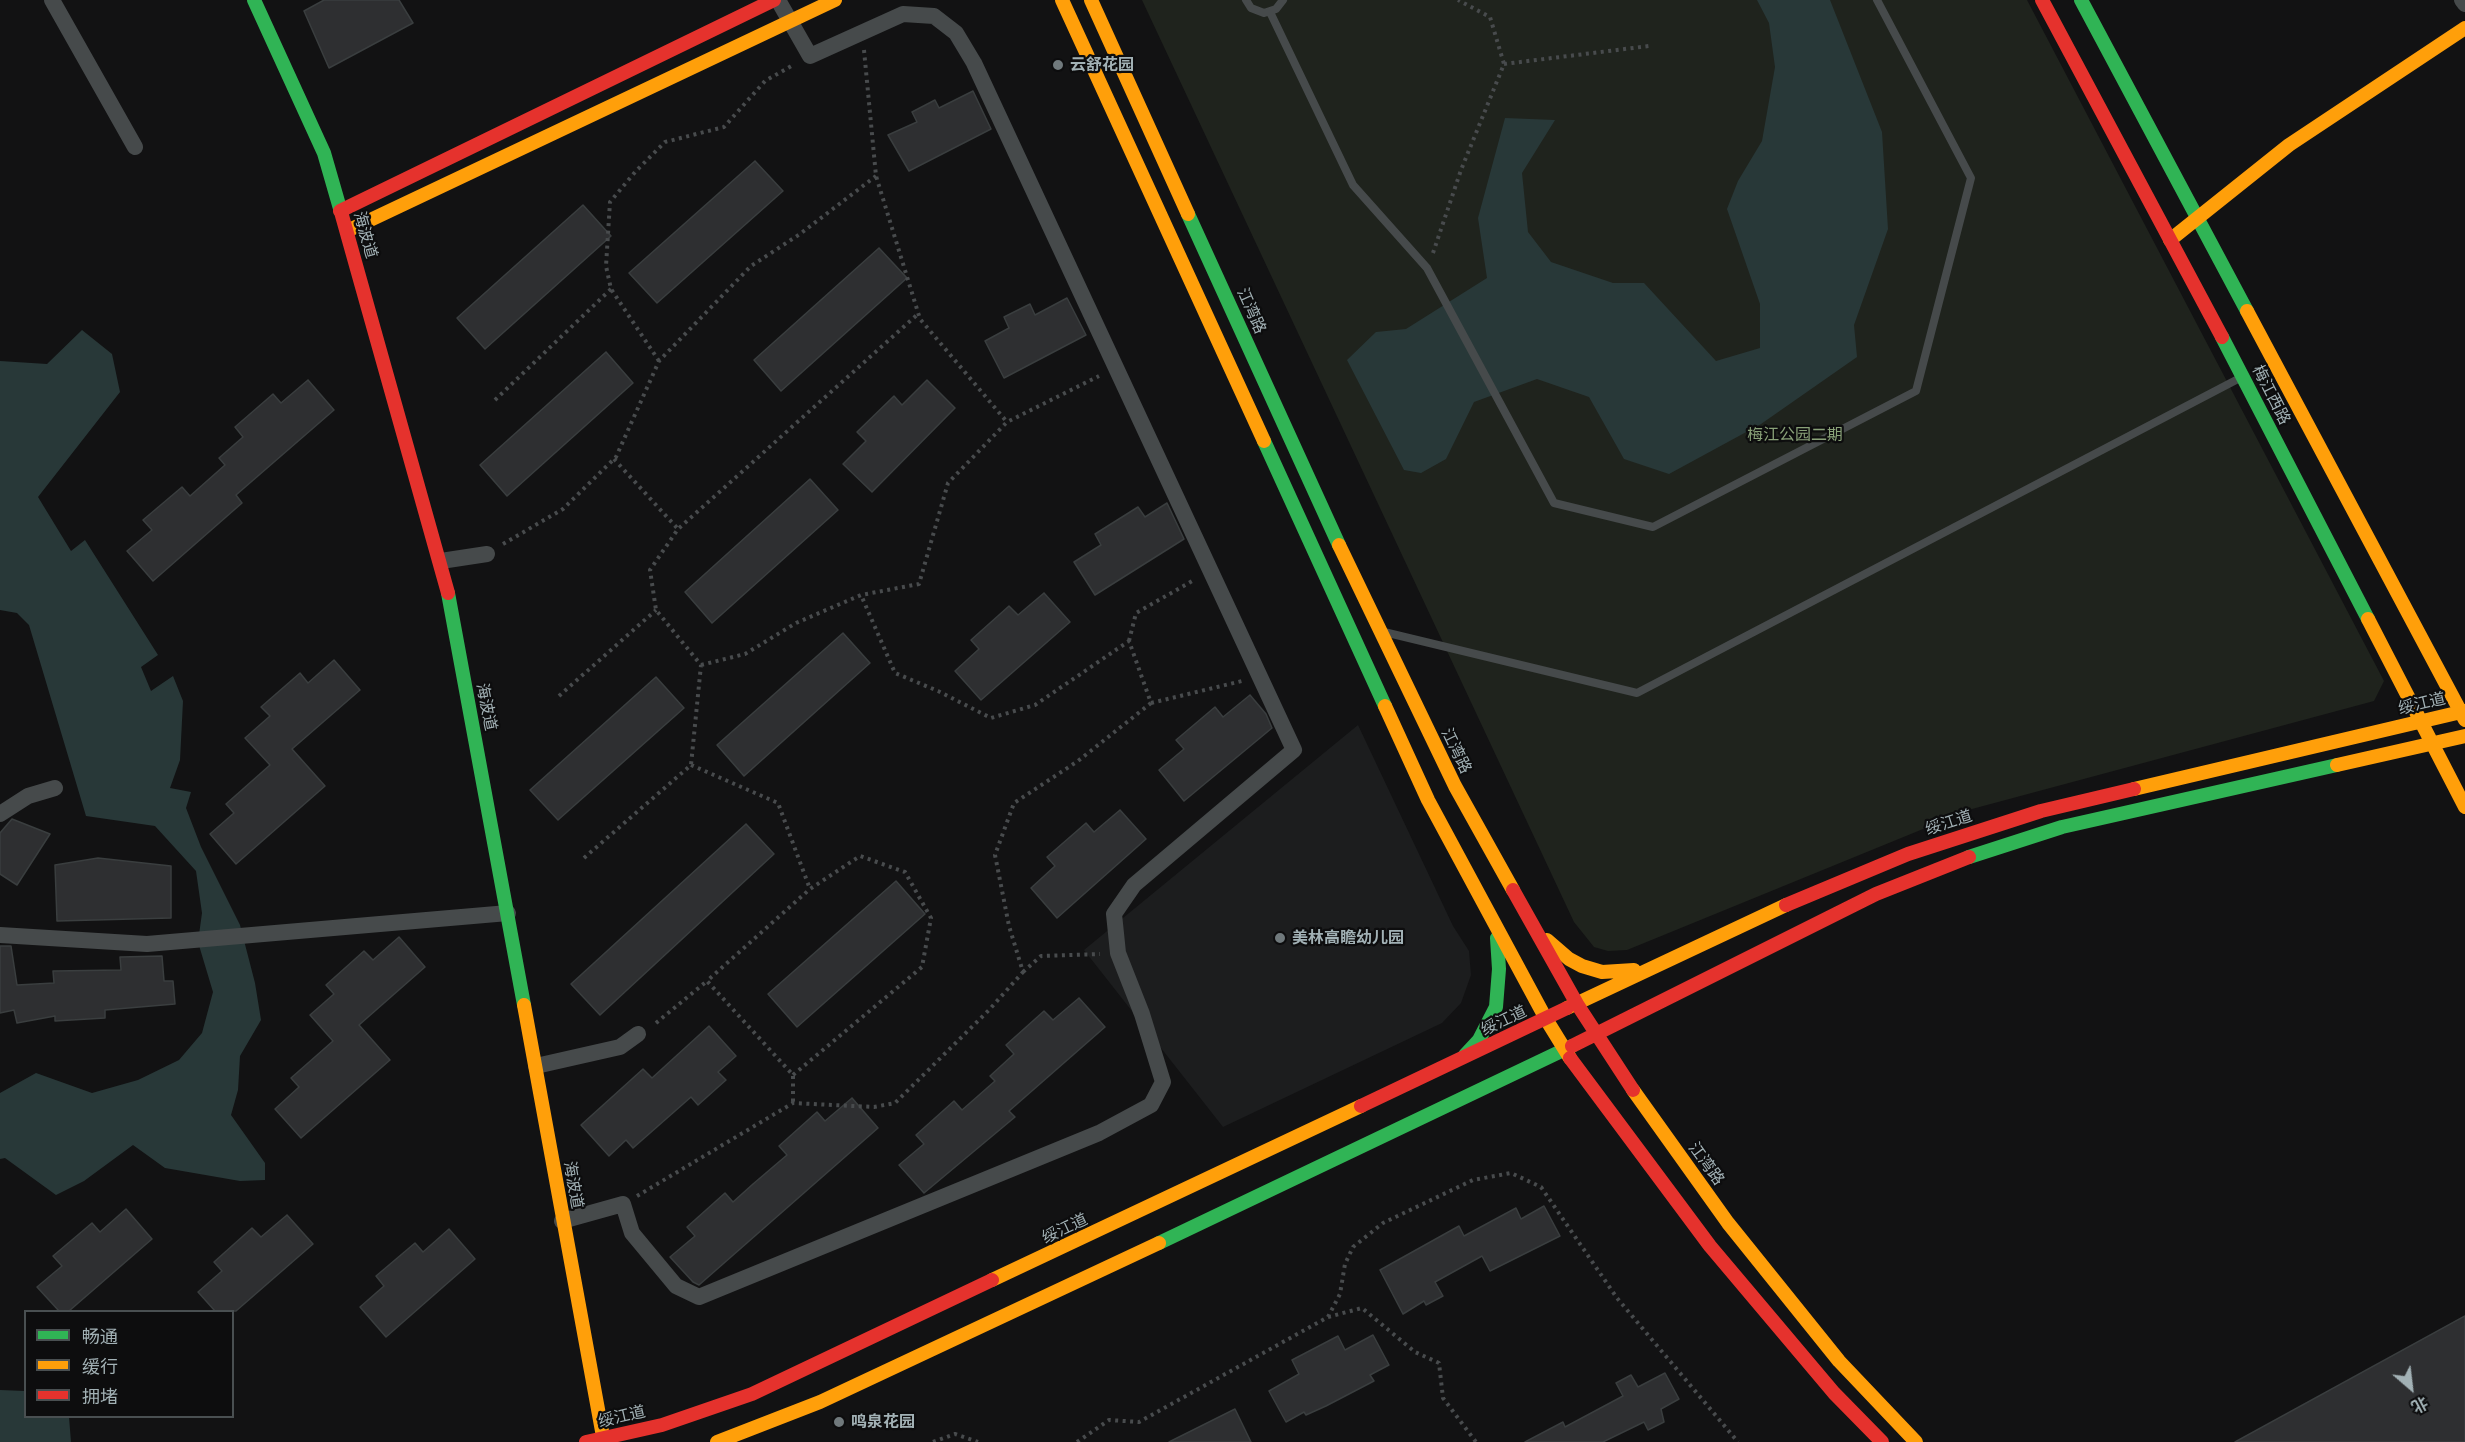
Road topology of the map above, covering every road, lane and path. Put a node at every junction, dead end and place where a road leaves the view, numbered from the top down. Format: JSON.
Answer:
{"nodes":[{"id":1,"x":52,"y":0,"type":"edge"},
{"id":2,"x":254,"y":0,"type":"edge"},
{"id":3,"x":776,"y":0,"type":"edge"},
{"id":4,"x":835,"y":0,"type":"edge"},
{"id":5,"x":1062,"y":0,"type":"edge"},
{"id":6,"x":1091,"y":0,"type":"edge"},
{"id":7,"x":1246,"y":0,"type":"edge"},
{"id":8,"x":1283,"y":0,"type":"edge"},
{"id":9,"x":1458,"y":0,"type":"edge"},
{"id":10,"x":1877,"y":0,"type":"edge"},
{"id":11,"x":2042,"y":0,"type":"edge"},
{"id":12,"x":2082,"y":0,"type":"edge"},
{"id":13,"x":2462,"y":0,"type":"edge"},
{"id":14,"x":2465,"y":4,"type":"edge"},
{"id":15,"x":1270,"y":12,"type":"junction"},
{"id":16,"x":790,"y":21,"type":"junction"},
{"id":17,"x":2465,"y":28,"type":"edge"},
{"id":18,"x":1649,"y":46,"type":"dead end"},
{"id":19,"x":853,"y":49,"type":"dead end"},
{"id":20,"x":810,"y":56,"type":"junction"},
{"id":21,"x":1504,"y":64,"type":"junction"},
{"id":22,"x":135,"y":147,"type":"dead end"},
{"id":23,"x":876,"y":176,"type":"junction"},
{"id":24,"x":340,"y":211,"type":"junction"},
{"id":25,"x":2198,"y":218,"type":"junction"},
{"id":26,"x":346,"y":231,"type":"junction"},
{"id":27,"x":2170,"y":240,"type":"junction"},
{"id":28,"x":1428,"y":268,"type":"junction"},
{"id":29,"x":611,"y":289,"type":"junction"},
{"id":30,"x":918,"y":314,"type":"junction"},
{"id":31,"x":659,"y":361,"type":"junction"},
{"id":32,"x":1100,"y":375,"type":"dead end"},
{"id":33,"x":2243,"y":377,"type":"junction"},
{"id":34,"x":495,"y":399,"type":"dead end"},
{"id":35,"x":1007,"y":422,"type":"junction"},
{"id":36,"x":614,"y":459,"type":"junction"},
{"id":37,"x":678,"y":529,"type":"junction"},
{"id":38,"x":487,"y":554,"type":"joint"},
{"id":39,"x":441,"y":561,"type":"junction"},
{"id":40,"x":1210,"y":570,"type":"junction"},
{"id":41,"x":861,"y":595,"type":"junction"},
{"id":42,"x":656,"y":610,"type":"junction"},
{"id":43,"x":1378,"y":631,"type":"junction"},
{"id":44,"x":1129,"y":640,"type":"junction"},
{"id":45,"x":701,"y":665,"type":"junction"},
{"id":46,"x":1260,"y":676,"type":"junction"},
{"id":47,"x":559,"y":696,"type":"dead end"},
{"id":48,"x":1151,"y":703,"type":"junction"},
{"id":49,"x":2464,"y":714,"type":"edge"},
{"id":50,"x":2420,"y":722,"type":"junction"},
{"id":51,"x":2465,"y":736,"type":"edge"},
{"id":52,"x":2431,"y":744,"type":"junction"},
{"id":53,"x":691,"y":765,"type":"junction"},
{"id":54,"x":55,"y":788,"type":"dead end"},
{"id":55,"x":2465,"y":807,"type":"edge"},
{"id":56,"x":0,"y":814,"type":"edge"},
{"id":57,"x":584,"y":858,"type":"dead end"},
{"id":58,"x":810,"y":889,"type":"junction"},
{"id":59,"x":508,"y":913,"type":"junction"},
{"id":60,"x":1526,"y":915,"type":"junction"},
{"id":61,"x":1495,"y":929,"type":"junction"},
{"id":62,"x":0,"y":935,"type":"edge"},
{"id":63,"x":1118,"y":954,"type":"junction"},
{"id":64,"x":1659,"y":964,"type":"junction"},
{"id":65,"x":1023,"y":972,"type":"junction"},
{"id":66,"x":1540,"y":972,"type":"junction"},
{"id":67,"x":707,"y":981,"type":"junction"},
{"id":68,"x":1673,"y":993,"type":"junction"},
{"id":69,"x":1578,"y":999,"type":"junction"},
{"id":70,"x":1635,"y":1000,"type":"dead end"},
{"id":71,"x":1614,"y":1001,"type":"dead end"},
{"id":72,"x":1539,"y":1005,"type":"junction"},
{"id":73,"x":1546,"y":1019,"type":"junction"},
{"id":74,"x":656,"y":1023,"type":"dead end"},
{"id":75,"x":1532,"y":1027,"type":"junction"},
{"id":76,"x":1595,"y":1032,"type":"junction"},
{"id":77,"x":638,"y":1035,"type":"dead end"},
{"id":78,"x":1518,"y":1047,"type":"dead end"},
{"id":79,"x":1564,"y":1050,"type":"junction"},
{"id":80,"x":1461,"y":1060,"type":"junction"},
{"id":81,"x":1507,"y":1062,"type":"dead end"},
{"id":82,"x":536,"y":1066,"type":"junction"},
{"id":83,"x":793,"y":1075,"type":"junction"},
{"id":84,"x":1478,"y":1091,"type":"junction"},
{"id":85,"x":793,"y":1103,"type":"junction"},
{"id":86,"x":623,"y":1204,"type":"junction"},
{"id":87,"x":562,"y":1221,"type":"junction"},
{"id":88,"x":1328,"y":1317,"type":"junction"},
{"id":89,"x":604,"y":1441,"type":"edge"},
{"id":90,"x":586,"y":1442,"type":"edge"},
{"id":91,"x":717,"y":1442,"type":"edge"},
{"id":92,"x":933,"y":1442,"type":"edge"},
{"id":93,"x":978,"y":1442,"type":"edge"},
{"id":94,"x":1077,"y":1442,"type":"edge"},
{"id":95,"x":1476,"y":1442,"type":"edge"},
{"id":96,"x":1738,"y":1442,"type":"edge"},
{"id":97,"x":1882,"y":1442,"type":"edge"},
{"id":98,"x":1916,"y":1442,"type":"edge"}],
"edges":[{"from":1,"to":22,"type":"street"},
{"from":2,"to":24,"type":"main road","name":"海波道"},
{"from":3,"to":16,"type":"street"},
{"from":3,"to":24,"type":"main road"},
{"from":4,"to":16,"type":"main road"},
{"from":5,"to":61,"type":"main road"},
{"from":6,"to":43,"type":"main road","name":"江湾路"},
{"from":7,"to":15,"type":"lane"},
{"from":8,"to":15,"type":"lane"},
{"from":9,"to":21,"type":"path"},
{"from":10,"to":28,"type":"lane"},
{"from":11,"to":27,"type":"main road","name":"梅江西路"},
{"from":12,"to":25,"type":"main road","name":"梅江西路"},
{"from":13,"to":14,"type":"street"},
{"from":15,"to":28,"type":"lane"},
{"from":16,"to":20,"type":"street"},
{"from":16,"to":26,"type":"main road"},
{"from":17,"to":25,"type":"main road"},
{"from":18,"to":21,"type":"path"},
{"from":19,"to":23,"type":"path"},
{"from":20,"to":29,"type":"path"},
{"from":20,"to":40,"type":"street"},
{"from":21,"to":28,"type":"path"},
{"from":23,"to":30,"type":"path"},
{"from":23,"to":31,"type":"path"},
{"from":24,"to":26,"type":"main road","name":"海波道"},
{"from":25,"to":27,"type":"main road"},
{"from":25,"to":49,"type":"main road","name":"梅江西路"},
{"from":26,"to":39,"type":"main road","name":"海波道"},
{"from":27,"to":33,"type":"main road","name":"梅江西路"},
{"from":29,"to":31,"type":"path"},
{"from":29,"to":34,"type":"path"},
{"from":30,"to":35,"type":"path"},
{"from":30,"to":37,"type":"path"},
{"from":31,"to":36,"type":"path"},
{"from":32,"to":35,"type":"path"},
{"from":33,"to":43,"type":"lane"},
{"from":33,"to":50,"type":"main road","name":"梅江西路"},
{"from":35,"to":41,"type":"path"},
{"from":36,"to":37,"type":"path"},
{"from":36,"to":38,"type":"path"},
{"from":37,"to":42,"type":"path"},
{"from":38,"to":39,"type":"street"},
{"from":39,"to":59,"type":"main road","name":"海波道"},
{"from":40,"to":44,"type":"path"},
{"from":40,"to":46,"type":"street"},
{"from":41,"to":44,"type":"path"},
{"from":41,"to":45,"type":"path"},
{"from":42,"to":45,"type":"path"},
{"from":42,"to":47,"type":"path"},
{"from":43,"to":60,"type":"main road","name":"江湾路"},
{"from":44,"to":48,"type":"path"},
{"from":45,"to":53,"type":"path"},
{"from":46,"to":48,"type":"path"},
{"from":46,"to":63,"type":"street"},
{"from":48,"to":65,"type":"path"},
{"from":49,"to":50,"type":"main road","name":"绥江道"},
{"from":50,"to":52,"type":"main road","name":"梅江西路"},
{"from":50,"to":64,"type":"main road","name":"绥江道"},
{"from":51,"to":52,"type":"main road"},
{"from":52,"to":55,"type":"main road","name":"梅江西路"},
{"from":52,"to":68,"type":"main road"},
{"from":53,"to":57,"type":"path"},
{"from":53,"to":58,"type":"path"},
{"from":54,"to":56,"type":"street"},
{"from":58,"to":67,"type":"path"},
{"from":58,"to":83,"type":"path"},
{"from":59,"to":62,"type":"street"},
{"from":59,"to":82,"type":"main road","name":"海波道"},
{"from":60,"to":64,"type":"main road"},
{"from":60,"to":66,"type":"main road"},
{"from":60,"to":69,"type":"main road","name":"江湾路"},
{"from":61,"to":66,"type":"main road"},
{"from":61,"to":72,"type":"main road"},
{"from":61,"to":80,"type":"main road"},
{"from":63,"to":65,"type":"path"},
{"from":63,"to":86,"type":"street"},
{"from":64,"to":69,"type":"main road","name":"绥江道"},
{"from":65,"to":85,"type":"path"},
{"from":66,"to":69,"type":"main road"},
{"from":66,"to":72,"type":"main road"},
{"from":67,"to":74,"type":"path"},
{"from":67,"to":83,"type":"path"},
{"from":68,"to":70,"type":"main road"},
{"from":68,"to":76,"type":"main road"},
{"from":69,"to":71,"type":"main road"},
{"from":69,"to":73,"type":"main road","name":"绥江道"},
{"from":69,"to":76,"type":"main road","name":"江湾路"},
{"from":72,"to":73,"type":"main road"},
{"from":72,"to":75,"type":"main road"},
{"from":73,"to":75,"type":"main road","name":"绥江道"},
{"from":73,"to":79,"type":"main road"},
{"from":75,"to":78,"type":"main road"},
{"from":75,"to":80,"type":"main road","name":"绥江道"},
{"from":76,"to":79,"type":"main road"},
{"from":76,"to":98,"type":"main road","name":"江湾路"},
{"from":77,"to":82,"type":"street"},
{"from":79,"to":84,"type":"main road"},
{"from":79,"to":97,"type":"main road"},
{"from":80,"to":89,"type":"main road","name":"绥江道"},
{"from":81,"to":84,"type":"main road"},
{"from":82,"to":87,"type":"main road","name":"海波道"},
{"from":83,"to":85,"type":"path"},
{"from":84,"to":91,"type":"main road"},
{"from":85,"to":86,"type":"path"},
{"from":86,"to":87,"type":"street"},
{"from":87,"to":89,"type":"main road","name":"海波道"},
{"from":88,"to":94,"type":"path"},
{"from":88,"to":95,"type":"path"},
{"from":88,"to":96,"type":"path"},
{"from":89,"to":90,"type":"main road","name":"绥江道"},
{"from":92,"to":93,"type":"path"}]}
